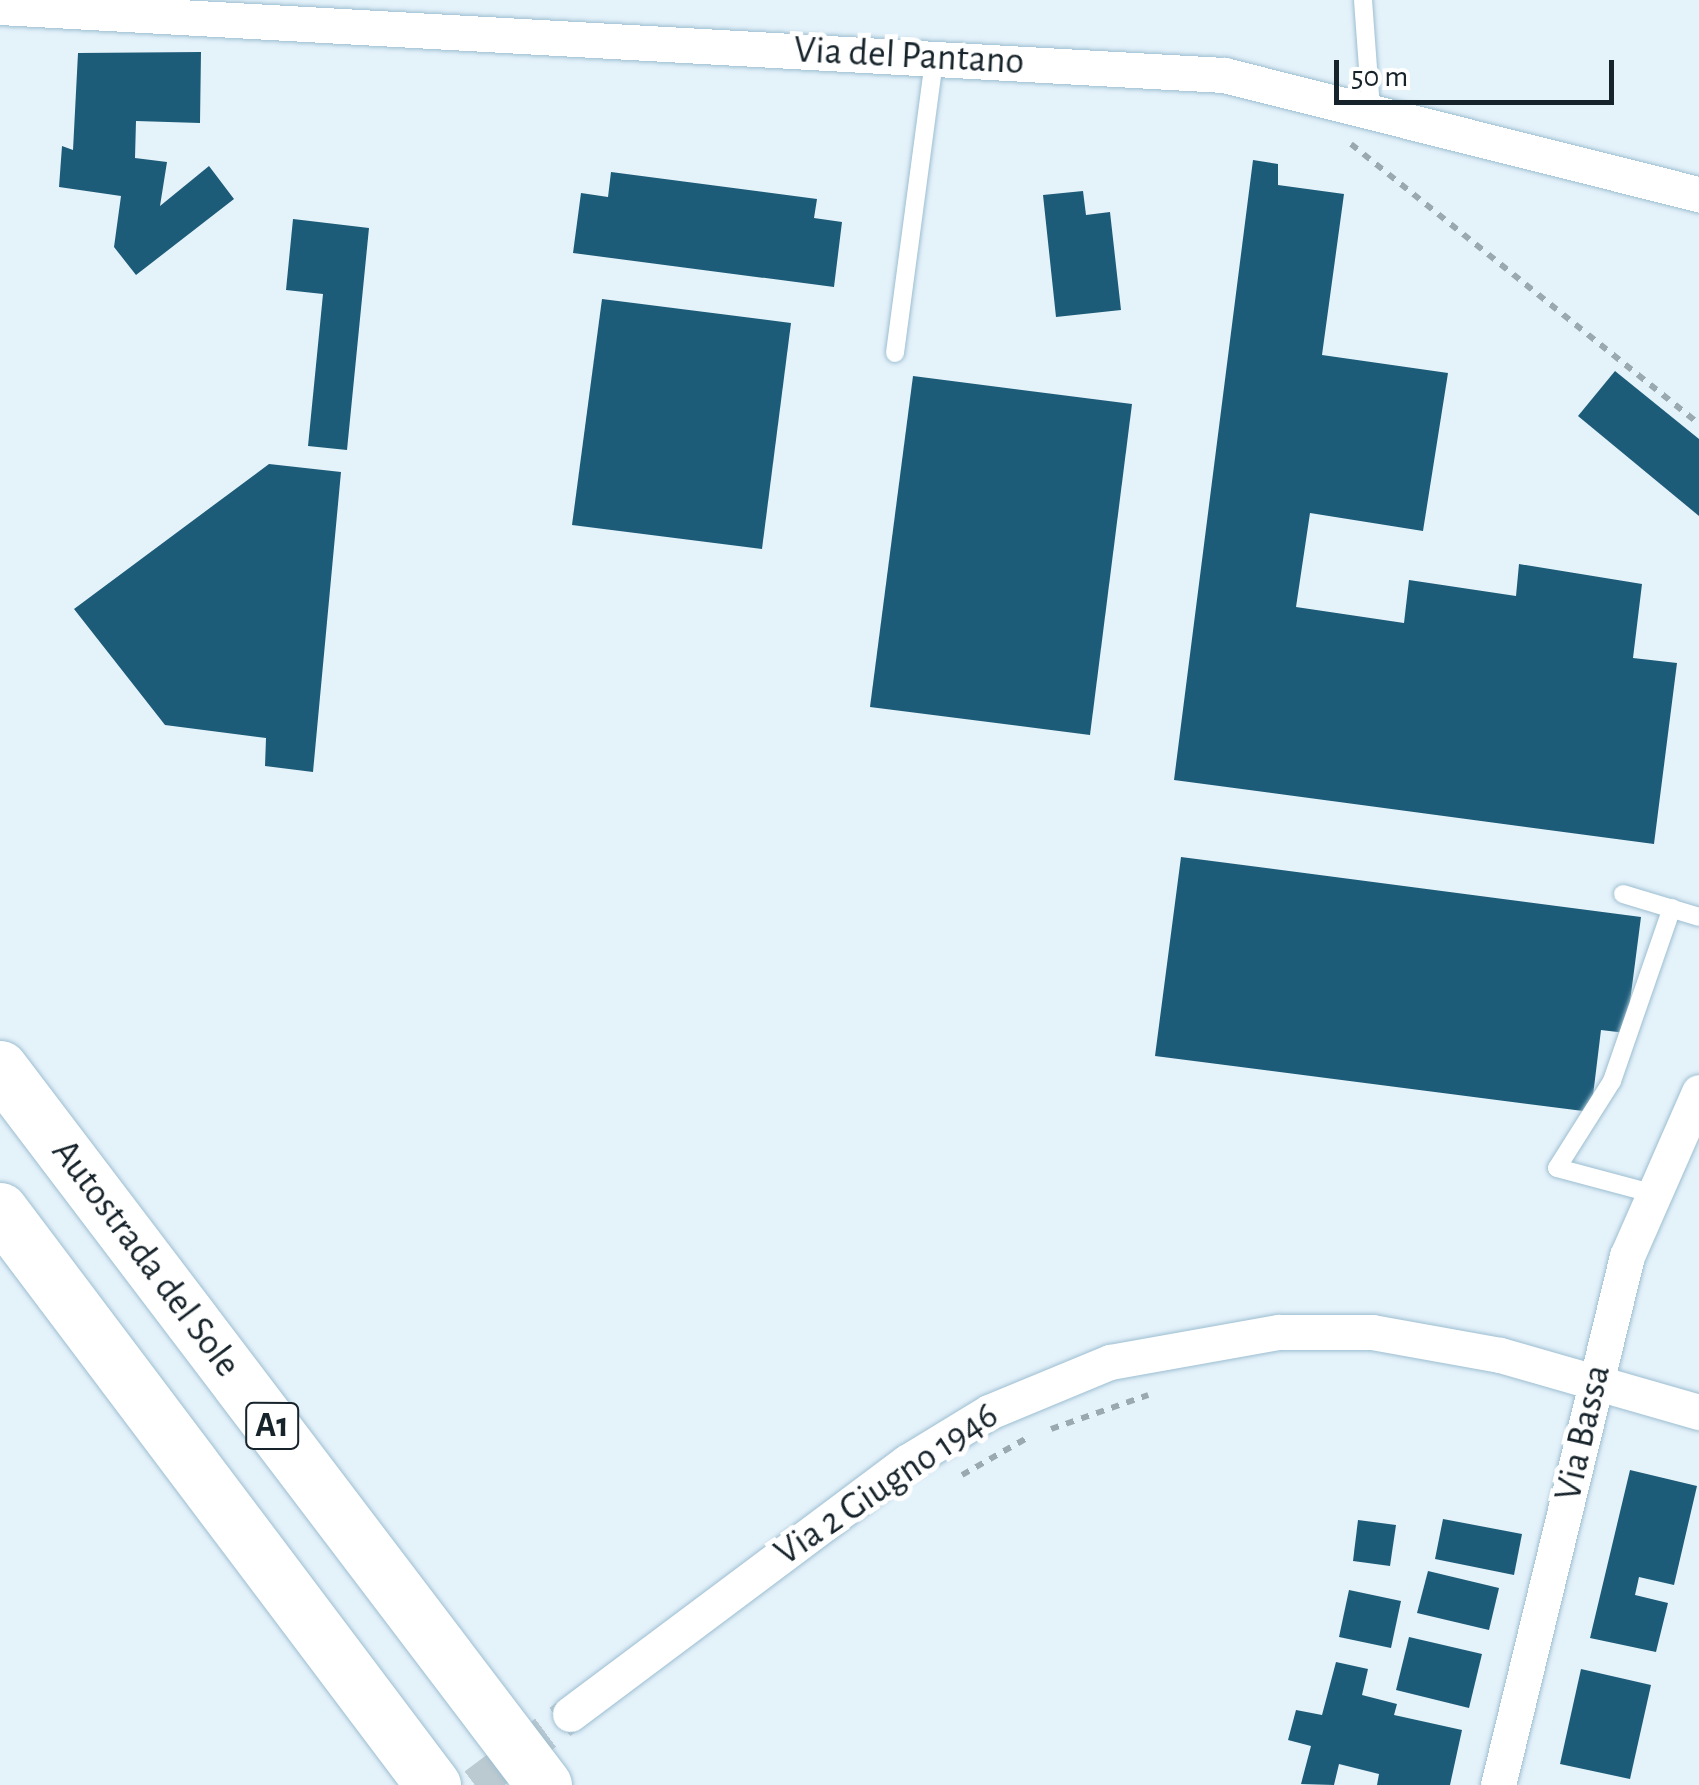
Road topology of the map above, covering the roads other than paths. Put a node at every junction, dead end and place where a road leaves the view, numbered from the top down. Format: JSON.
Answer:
{"nodes":[{"id":1,"x":1363,"y":0,"type":"edge"},
{"id":2,"x":0,"y":7,"type":"edge"},
{"id":3,"x":934,"y":59,"type":"junction"},
{"id":4,"x":1371,"y":109,"type":"junction"},
{"id":5,"x":1699,"y":194,"type":"edge"},
{"id":6,"x":895,"y":353,"type":"dead end"},
{"id":7,"x":1623,"y":894,"type":"dead end"},
{"id":8,"x":1672,"y":908,"type":"junction"},
{"id":9,"x":1699,"y":916,"type":"edge"},
{"id":10,"x":0,"y":1068,"type":"edge"},
{"id":11,"x":1699,"y":1092,"type":"edge"},
{"id":12,"x":1650,"y":1193,"type":"junction"},
{"id":13,"x":0,"y":1210,"type":"edge"},
{"id":14,"x":1596,"y":1379,"type":"junction"},
{"id":15,"x":1699,"y":1412,"type":"edge"},
{"id":16,"x":570,"y":1714,"type":"tunnel mouth"},
{"id":17,"x":432,"y":1785,"type":"edge"},
{"id":18,"x":544,"y":1785,"type":"edge"},
{"id":19,"x":1498,"y":1785,"type":"edge"}],
"edges":[{"from":1,"to":4,"type":"lane"},
{"from":2,"to":3,"type":"street","name":"Via del Pantano"},
{"from":3,"to":4,"type":"street","name":"Via del Pantano"},
{"from":3,"to":6,"type":"lane"},
{"from":4,"to":5,"type":"street","name":"Via del Pantano"},
{"from":7,"to":8,"type":"lane"},
{"from":8,"to":9,"type":"lane"},
{"from":8,"to":12,"type":"lane"},
{"from":10,"to":18,"type":"highway","name":"Autostrada del Sole","number":"A1"},
{"from":11,"to":12,"type":"street","name":"Via Bassa"},
{"from":12,"to":14,"type":"street","name":"Via Bassa"},
{"from":13,"to":17,"type":"highway","number":"A1"},
{"from":14,"to":15,"type":"street","name":"Via 2 Giugno 1946"},
{"from":14,"to":16,"type":"street","name":"Via 2 Giugno 1946"},
{"from":14,"to":19,"type":"street","name":"Via Bassa"}]}
